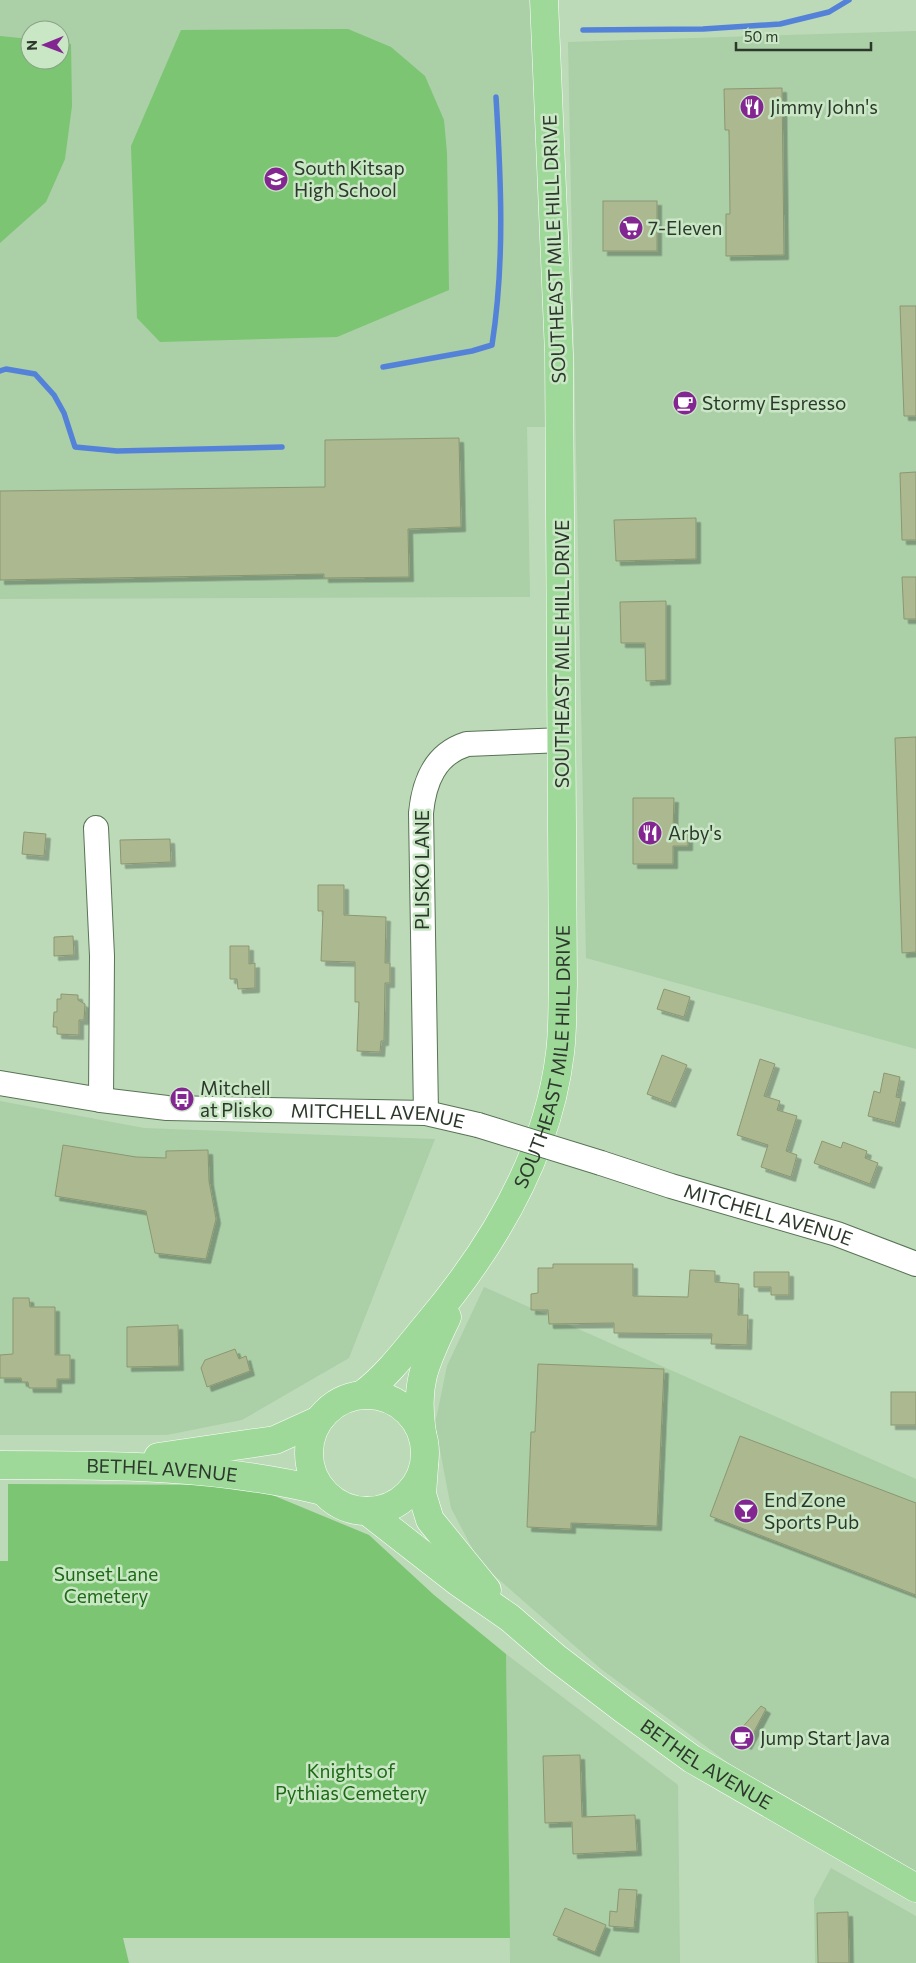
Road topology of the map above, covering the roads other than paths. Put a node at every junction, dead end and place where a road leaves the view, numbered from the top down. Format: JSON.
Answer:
{"nodes":[{"id":1,"x":544,"y":0,"type":"edge"},
{"id":2,"x":563,"y":740,"type":"junction"},
{"id":3,"x":96,"y":828,"type":"dead end"},
{"id":4,"x":0,"y":1083,"type":"edge"},
{"id":5,"x":101,"y":1100,"type":"junction"},
{"id":6,"x":426,"y":1113,"type":"junction"},
{"id":7,"x":916,"y":1264,"type":"edge"},
{"id":8,"x":460,"y":1285,"type":"junction"},
{"id":9,"x":363,"y":1394,"type":"junction"},
{"id":10,"x":319,"y":1420,"type":"junction"},
{"id":11,"x":423,"y":1438,"type":"junction"},
{"id":12,"x":0,"y":1465,"type":"edge"},
{"id":13,"x":104,"y":1465,"type":"junction"},
{"id":14,"x":424,"y":1465,"type":"junction"},
{"id":15,"x":322,"y":1491,"type":"junction"},
{"id":16,"x":367,"y":1511,"type":"junction"},
{"id":17,"x":510,"y":1618,"type":"junction"},
{"id":18,"x":916,"y":1888,"type":"edge"}],
"edges":[{"from":1,"to":2,"type":"main road","name":"SOUTHEAST MILE HILL DRIVE"},
{"from":2,"to":6,"type":"street","name":"PLISKO LANE"},
{"from":2,"to":8,"type":"main road","name":"SOUTHEAST MILE HILL DRIVE"},
{"from":3,"to":5,"type":"street"},
{"from":4,"to":5,"type":"street","name":"MITCHELL AVENUE"},
{"from":5,"to":6,"type":"street","name":"MITCHELL AVENUE"},
{"from":6,"to":7,"type":"street","name":"MITCHELL AVENUE","bridge":true},
{"from":8,"to":9,"type":"main road","name":"SOUTHEAST MILE HILL DRIVE"},
{"from":8,"to":11,"type":"main road","name":"SOUTHEAST MILE HILL DRIVE"},
{"from":9,"to":10,"type":"main road"},
{"from":9,"to":11,"type":"main road"},
{"from":10,"to":13,"type":"main road"},
{"from":10,"to":15,"type":"main road"},
{"from":11,"to":14,"type":"main road"},
{"from":12,"to":13,"type":"main road","name":"BETHEL AVENUE"},
{"from":13,"to":15,"type":"main road","name":"BETHEL AVENUE"},
{"from":14,"to":16,"type":"main road"},
{"from":14,"to":17,"type":"main road","name":"BETHEL AVENUE"},
{"from":15,"to":16,"type":"main road"},
{"from":16,"to":17,"type":"main road","name":"BETHEL AVENUE"},
{"from":17,"to":18,"type":"main road","name":"BETHEL AVENUE"}]}
